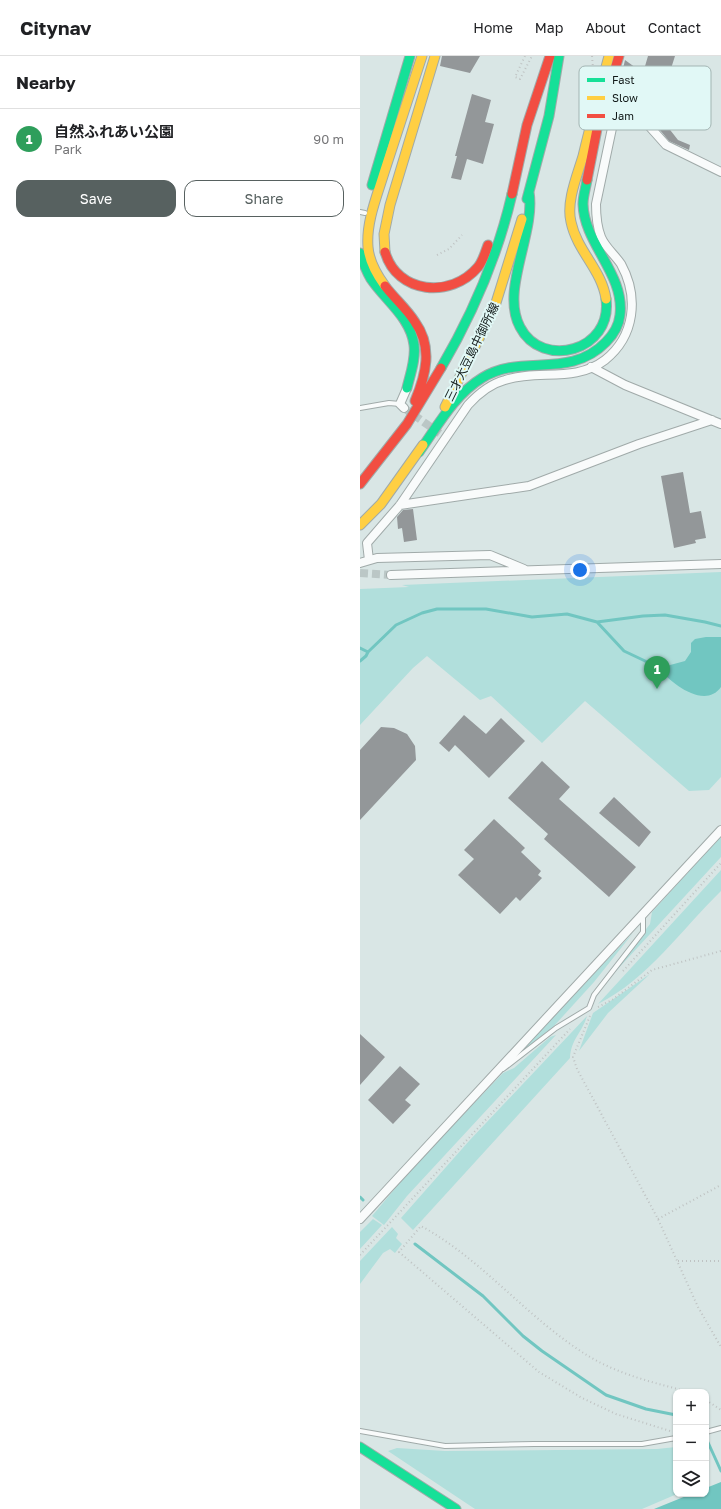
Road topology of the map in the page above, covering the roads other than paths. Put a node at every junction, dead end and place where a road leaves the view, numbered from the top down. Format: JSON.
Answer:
{"nodes":[{"id":1,"x":410,"y":56,"type":"edge"},
{"id":2,"x":422,"y":56,"type":"edge"},
{"id":3,"x":435,"y":56,"type":"edge"},
{"id":4,"x":550,"y":56,"type":"edge"},
{"id":5,"x":559,"y":56,"type":"edge"},
{"id":6,"x":609,"y":56,"type":"edge"},
{"id":7,"x":619,"y":56,"type":"edge"},
{"id":8,"x":606,"y":66,"type":"edge"},
{"id":9,"x":615,"y":66,"type":"edge"},
{"id":10,"x":589,"y":130,"type":"edge"},
{"id":11,"x":597,"y":130,"type":"edge"},
{"id":12,"x":612,"y":130,"type":"edge"},
{"id":13,"x":653,"y":130,"type":"edge"},
{"id":14,"x":721,"y":172,"type":"edge"},
{"id":15,"x":516,"y":177,"type":"junction"},
{"id":16,"x":529,"y":192,"type":"junction"},
{"id":17,"x":362,"y":213,"type":"edge"},
{"id":18,"x":360,"y":241,"type":"edge"},
{"id":19,"x":360,"y":253,"type":"edge"},
{"id":20,"x":363,"y":273,"type":"edge"},
{"id":21,"x":591,"y":367,"type":"junction"},
{"id":22,"x":407,"y":388,"type":"joint"},
{"id":23,"x":402,"y":406,"type":"joint"},
{"id":24,"x":360,"y":408,"type":"edge"},
{"id":25,"x":712,"y":420,"type":"junction"},
{"id":26,"x":721,"y":424,"type":"edge"},
{"id":27,"x":400,"y":433,"type":"junction"},
{"id":28,"x":419,"y":452,"type":"junction"},
{"id":29,"x":360,"y":484,"type":"edge"},
{"id":30,"x":400,"y":505,"type":"junction"},
{"id":31,"x":360,"y":525,"type":"edge"},
{"id":32,"x":369,"y":560,"type":"junction"},
{"id":33,"x":360,"y":563,"type":"edge"},
{"id":34,"x":721,"y":564,"type":"edge"},
{"id":35,"x":527,"y":570,"type":"junction"},
{"id":36,"x":392,"y":575,"type":"tunnel mouth"},
{"id":37,"x":721,"y":830,"type":"edge"},
{"id":38,"x":643,"y":914,"type":"junction"},
{"id":39,"x":496,"y":1073,"type":"junction"},
{"id":40,"x":360,"y":1219,"type":"edge"},
{"id":41,"x":721,"y":1428,"type":"edge"},
{"id":42,"x":360,"y":1431,"type":"edge"},
{"id":43,"x":709,"y":1431,"type":"edge"},
{"id":44,"x":673,"y":1439,"type":"edge"},
{"id":45,"x":360,"y":1447,"type":"edge"},
{"id":46,"x":456,"y":1509,"type":"edge"}],
"edges":[{"from":1,"to":17,"type":"main road"},
{"from":2,"to":27,"type":"main road"},
{"from":3,"to":15,"type":"main road"},
{"from":4,"to":15,"type":"main road","name":"三才大豆島中御所線"},
{"from":5,"to":16,"type":"main road","name":"三才大豆島中御所線"},
{"from":6,"to":8,"type":"main road"},
{"from":7,"to":9,"type":"main road"},
{"from":10,"to":16,"type":"main road"},
{"from":11,"to":28,"type":"main road"},
{"from":12,"to":21,"type":"street"},
{"from":13,"to":14,"type":"street"},
{"from":15,"to":27,"type":"main road","name":"三才大豆島中御所線"},
{"from":16,"to":28,"type":"main road","name":"三才大豆島中御所線"},
{"from":17,"to":18,"type":"main road"},
{"from":19,"to":20,"type":"main road"},
{"from":20,"to":22,"type":"main road"},
{"from":21,"to":25,"type":"street"},
{"from":21,"to":30,"type":"street"},
{"from":22,"to":23,"type":"street"},
{"from":23,"to":24,"type":"lane"},
{"from":25,"to":26,"type":"street"},
{"from":25,"to":30,"type":"street"},
{"from":27,"to":29,"type":"main road","name":"三才大豆島中御所線"},
{"from":28,"to":31,"type":"main road","name":"三才大豆島中御所線"},
{"from":30,"to":32,"type":"street"},
{"from":32,"to":33,"type":"street"},
{"from":32,"to":35,"type":"street"},
{"from":34,"to":35,"type":"street"},
{"from":35,"to":36,"type":"street"},
{"from":37,"to":38,"type":"street"},
{"from":38,"to":39,"type":"street"},
{"from":38,"to":39,"type":"lane"},
{"from":39,"to":40,"type":"street"},
{"from":41,"to":43,"type":"lane"},
{"from":42,"to":44,"type":"lane"},
{"from":45,"to":46,"type":"main road"}]}
